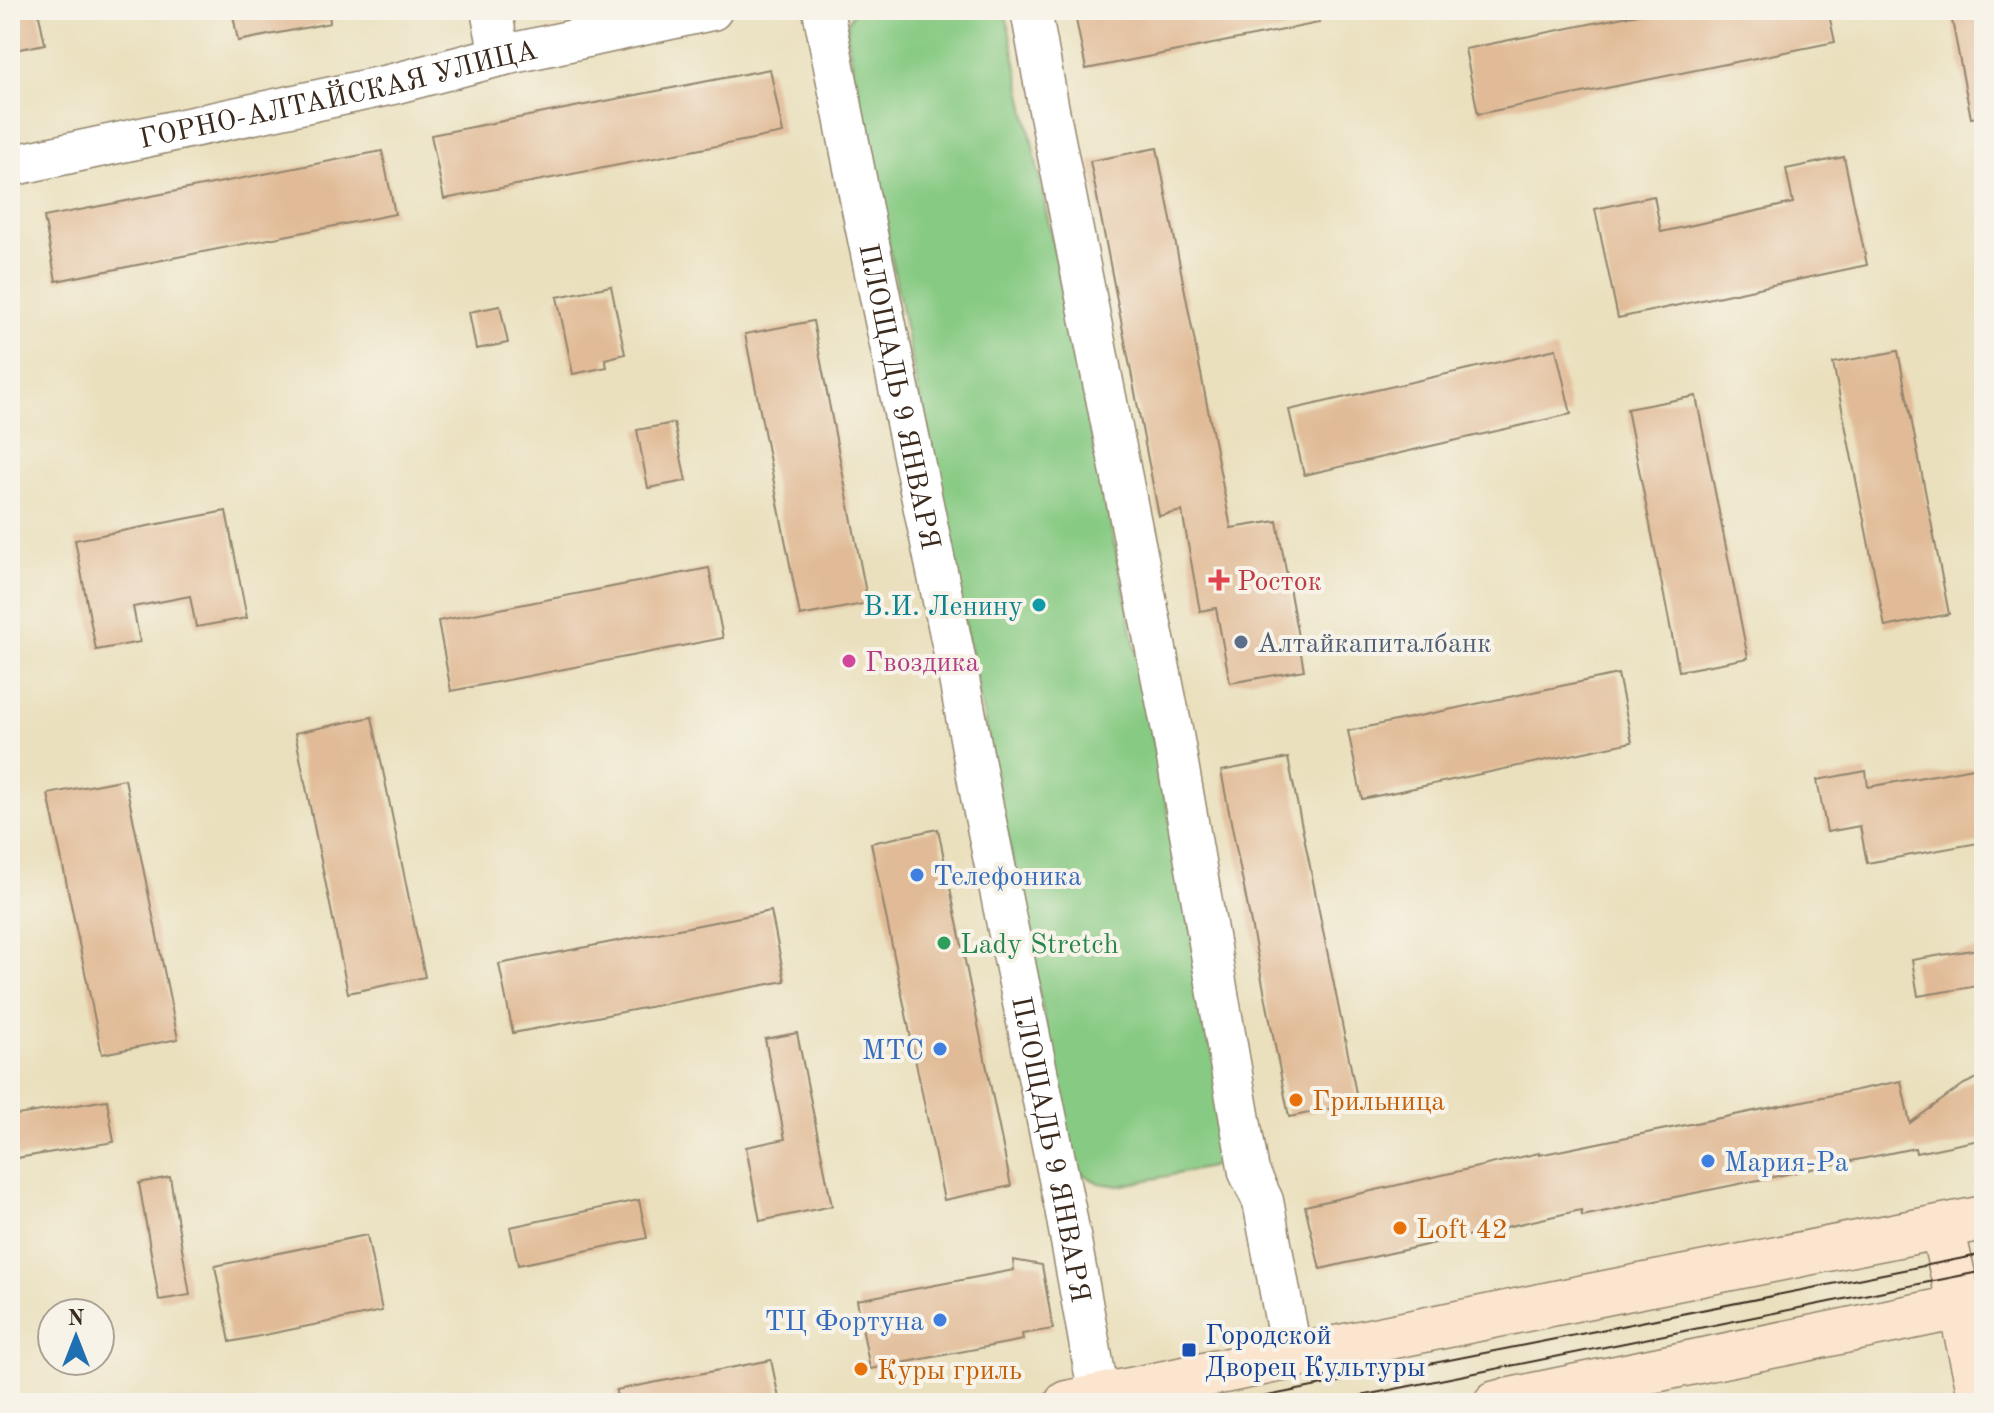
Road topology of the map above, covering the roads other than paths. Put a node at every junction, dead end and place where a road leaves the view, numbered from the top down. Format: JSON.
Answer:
{"nodes":[{"id":1,"x":491,"y":10,"type":"edge"},
{"id":2,"x":712,"y":10,"type":"edge"},
{"id":3,"x":823,"y":10,"type":"edge"},
{"id":4,"x":1031,"y":10,"type":"edge"},
{"id":5,"x":500,"y":56,"type":"junction"},
{"id":6,"x":10,"y":166,"type":"edge"},
{"id":7,"x":1984,"y":1218,"type":"edge"},
{"id":8,"x":1942,"y":1227,"type":"junction"},
{"id":9,"x":1973,"y":1304,"type":"edge"},
{"id":10,"x":1292,"y":1356,"type":"junction"},
{"id":11,"x":1083,"y":1400,"type":"edge"},
{"id":12,"x":1496,"y":1403,"type":"edge"},
{"id":13,"x":1982,"y":1403,"type":"edge"}],
"edges":[{"from":1,"to":5,"type":"street"},
{"from":2,"to":5,"type":"street","name":"ГОРНО-АЛТАЙСКАЯ УЛИЦА"},
{"from":3,"to":11,"type":"street","name":"ПЛОЩАДЬ 9 ЯНВАРЯ"},
{"from":4,"to":10,"type":"street"},
{"from":5,"to":6,"type":"street","name":"ГОРНО-АЛТАЙСКАЯ УЛИЦА"},
{"from":7,"to":8,"type":"main road"},
{"from":8,"to":9,"type":"main road"},
{"from":8,"to":10,"type":"main road"},
{"from":9,"to":12,"type":"main road"},
{"from":9,"to":13,"type":"main road"},
{"from":10,"to":11,"type":"main road"}]}
